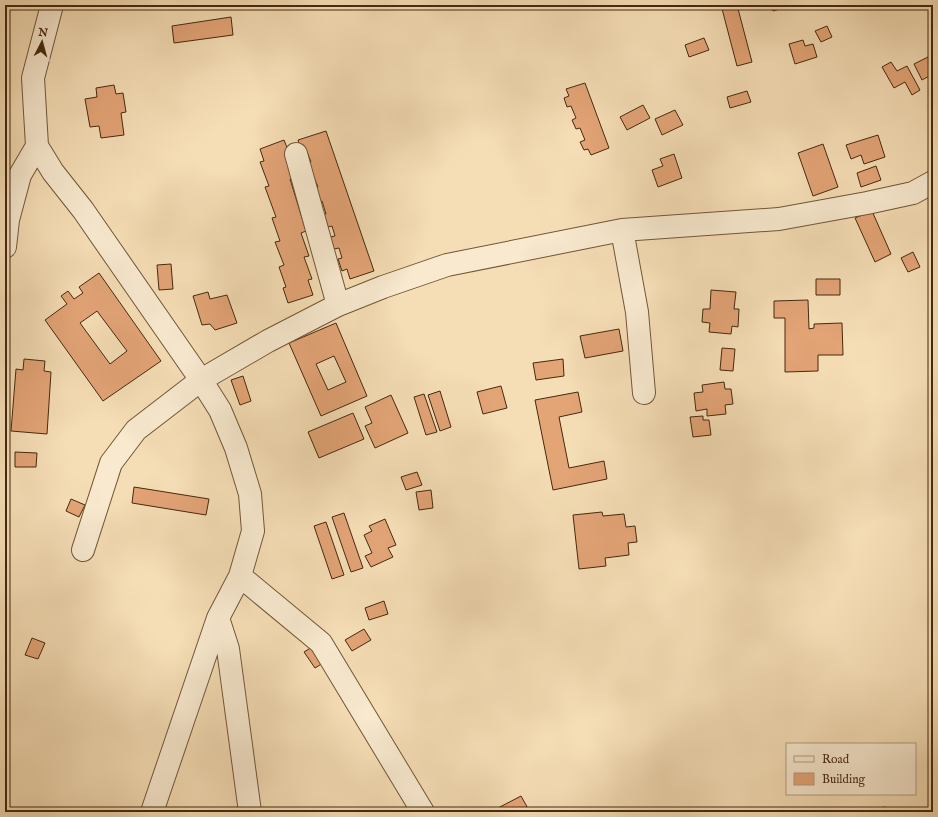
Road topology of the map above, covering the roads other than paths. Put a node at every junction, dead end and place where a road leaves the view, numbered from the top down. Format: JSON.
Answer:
{"nodes":[{"id":1,"x":52,"y":5,"type":"edge"},
{"id":2,"x":37,"y":146,"type":"junction"},
{"id":3,"x":296,"y":154,"type":"dead end"},
{"id":4,"x":933,"y":182,"type":"edge"},
{"id":5,"x":622,"y":230,"type":"junction"},
{"id":6,"x":5,"y":247,"type":"edge"},
{"id":7,"x":338,"y":305,"type":"junction"},
{"id":8,"x":201,"y":380,"type":"junction"},
{"id":9,"x":644,"y":393,"type":"dead end"},
{"id":10,"x":83,"y":550,"type":"dead end"},
{"id":11,"x":240,"y":576,"type":"junction"},
{"id":12,"x":218,"y":618,"type":"junction"},
{"id":13,"x":152,"y":812,"type":"edge"},
{"id":14,"x":250,"y":812,"type":"edge"},
{"id":15,"x":423,"y":812,"type":"edge"}],
"edges":[{"from":1,"to":2,"type":"street"},
{"from":2,"to":6,"type":"street"},
{"from":2,"to":8,"type":"street"},
{"from":3,"to":7,"type":"street"},
{"from":4,"to":5,"type":"street"},
{"from":5,"to":7,"type":"street"},
{"from":5,"to":9,"type":"street"},
{"from":7,"to":8,"type":"street"},
{"from":8,"to":10,"type":"street"},
{"from":8,"to":11,"type":"street"},
{"from":11,"to":12,"type":"street"},
{"from":11,"to":15,"type":"street"},
{"from":12,"to":13,"type":"street"},
{"from":12,"to":14,"type":"street"}]}
